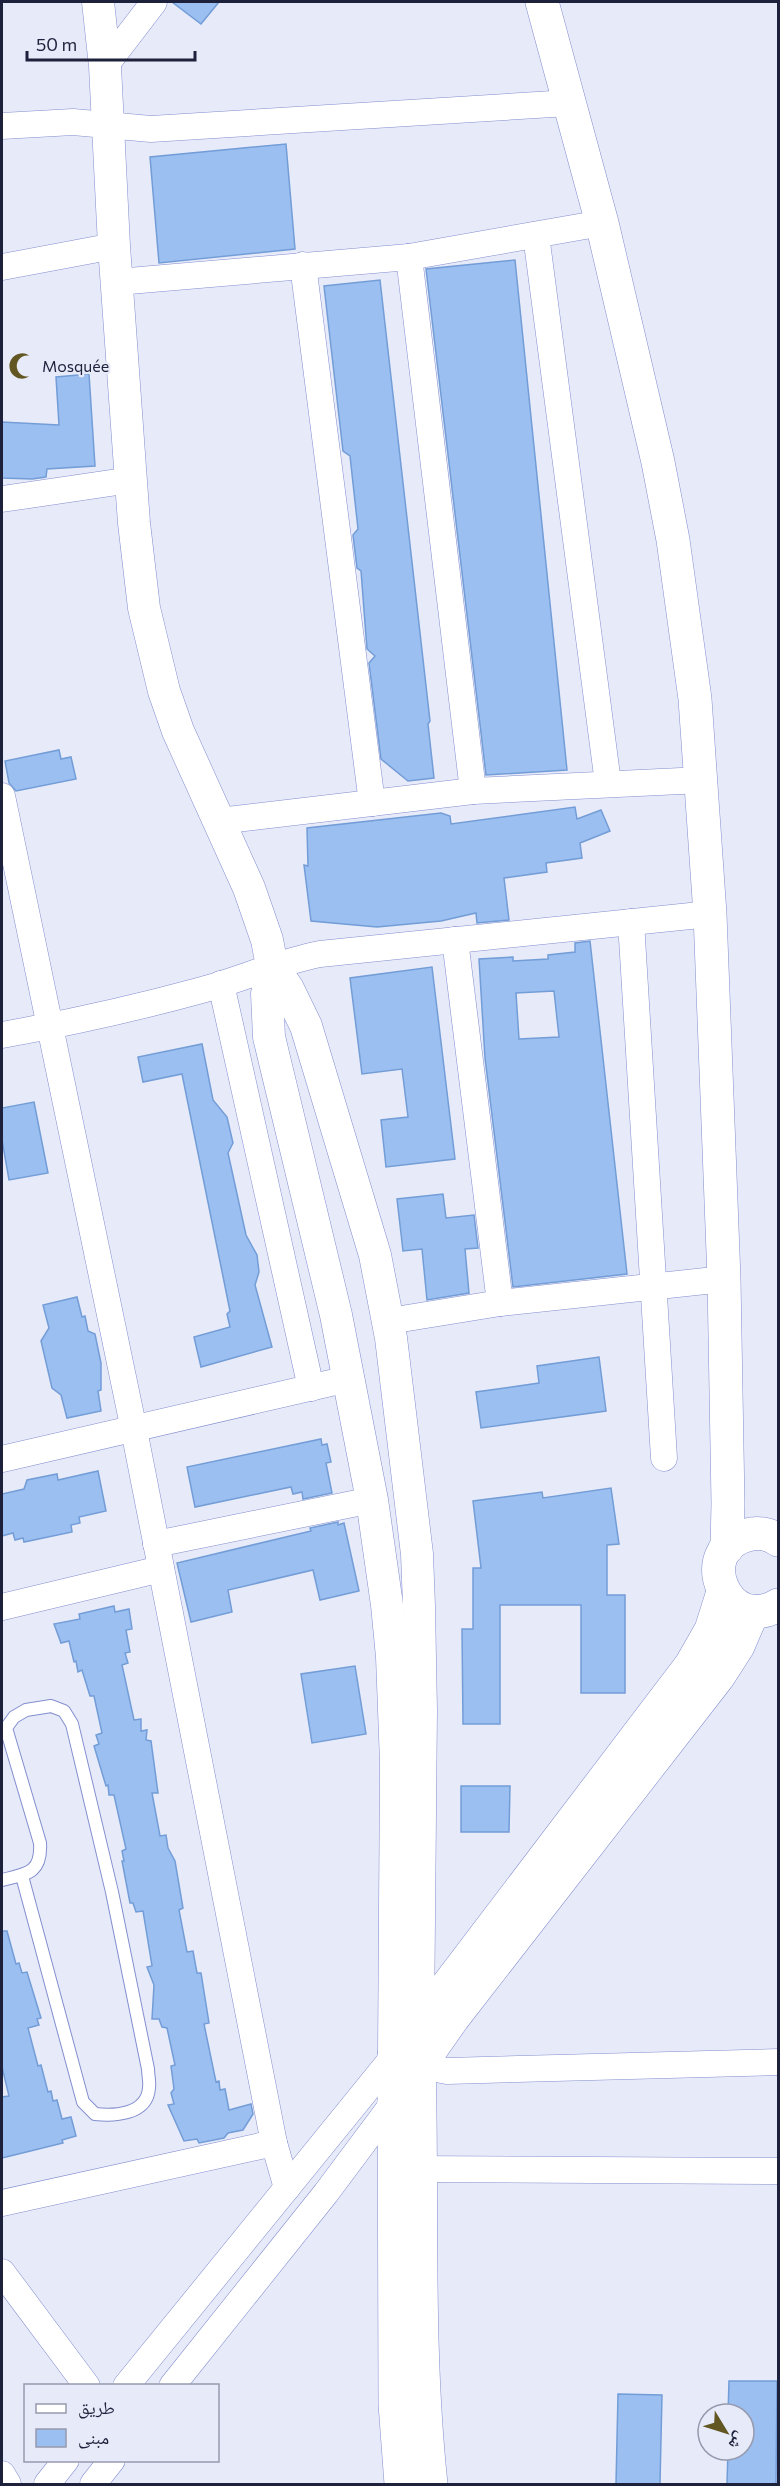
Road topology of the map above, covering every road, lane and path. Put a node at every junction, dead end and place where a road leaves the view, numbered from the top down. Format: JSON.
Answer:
{"nodes":[{"id":1,"x":98,"y":2,"type":"edge"},
{"id":2,"x":154,"y":2,"type":"edge"},
{"id":3,"x":542,"y":2,"type":"edge"},
{"id":4,"x":105,"y":66,"type":"junction"},
{"id":5,"x":569,"y":103,"type":"junction"},
{"id":6,"x":2,"y":126,"type":"edge"},
{"id":7,"x":108,"y":126,"type":"junction"},
{"id":8,"x":602,"y":223,"type":"junction"},
{"id":9,"x":536,"y":235,"type":"junction"},
{"id":10,"x":114,"y":246,"type":"junction"},
{"id":11,"x":409,"y":257,"type":"junction"},
{"id":12,"x":303,"y":265,"type":"junction"},
{"id":13,"x":2,"y":267,"type":"edge"},
{"id":14,"x":117,"y":282,"type":"junction"},
{"id":15,"x":131,"y":480,"type":"junction"},
{"id":16,"x":2,"y":499,"type":"edge"},
{"id":17,"x":702,"y":780,"type":"junction"},
{"id":18,"x":608,"y":783,"type":"junction"},
{"id":19,"x":473,"y":791,"type":"junction"},
{"id":20,"x":2,"y":796,"type":"edge"},
{"id":21,"x":372,"y":803,"type":"junction"},
{"id":22,"x":219,"y":821,"type":"junction"},
{"id":23,"x":710,"y":914,"type":"junction"},
{"id":24,"x":631,"y":922,"type":"junction"},
{"id":25,"x":455,"y":940,"type":"junction"},
{"id":26,"x":272,"y":966,"type":"junction"},
{"id":27,"x":221,"y":984,"type":"junction"},
{"id":28,"x":50,"y":1027,"type":"junction"},
{"id":29,"x":2,"y":1035,"type":"edge"},
{"id":30,"x":724,"y":1279,"type":"junction"},
{"id":31,"x":654,"y":1286,"type":"junction"},
{"id":32,"x":500,"y":1303,"type":"junction"},
{"id":33,"x":388,"y":1321,"type":"junction"},
{"id":34,"x":348,"y":1379,"type":"junction"},
{"id":35,"x":311,"y":1388,"type":"junction"},
{"id":36,"x":134,"y":1430,"type":"junction"},
{"id":37,"x":664,"y":1458,"type":"dead end"},
{"id":38,"x":2,"y":1459,"type":"edge"},
{"id":39,"x":728,"y":1487,"type":"junction"},
{"id":40,"x":372,"y":1500,"type":"junction"},
{"id":41,"x":770,"y":1537,"type":"edge"},
{"id":42,"x":156,"y":1544,"type":"junction"},
{"id":43,"x":727,"y":1548,"type":"junction"},
{"id":44,"x":161,"y":1569,"type":"junction"},
{"id":45,"x":723,"y":1592,"type":"junction"},
{"id":46,"x":2,"y":1607,"type":"edge"},
{"id":47,"x":771,"y":1610,"type":"edge"},
{"id":48,"x":22,"y":1876,"type":"junction"},
{"id":49,"x":2,"y":1880,"type":"edge"},
{"id":50,"x":418,"y":2024,"type":"junction"},
{"id":51,"x":407,"y":2061,"type":"junction"},
{"id":52,"x":778,"y":2062,"type":"edge"},
{"id":53,"x":394,"y":2102,"type":"junction"},
{"id":54,"x":274,"y":2143,"type":"junction"},
{"id":55,"x":408,"y":2169,"type":"junction"},
{"id":56,"x":778,"y":2171,"type":"edge"},
{"id":57,"x":287,"y":2188,"type":"junction"},
{"id":58,"x":2,"y":2203,"type":"edge"},
{"id":59,"x":2,"y":2272,"type":"edge"},
{"id":60,"x":86,"y":2384,"type":"edge"},
{"id":61,"x":127,"y":2384,"type":"edge"},
{"id":62,"x":173,"y":2384,"type":"edge"},
{"id":63,"x":64,"y":2462,"type":"edge"},
{"id":64,"x":110,"y":2462,"type":"edge"},
{"id":65,"x":2,"y":2474,"type":"edge"},
{"id":66,"x":8,"y":2484,"type":"edge"},
{"id":67,"x":46,"y":2484,"type":"edge"},
{"id":68,"x":93,"y":2484,"type":"edge"},
{"id":69,"x":401,"y":2484,"type":"edge"},
{"id":70,"x":431,"y":2484,"type":"edge"}],
"edges":[{"from":1,"to":4,"type":"street"},
{"from":2,"to":4,"type":"street"},
{"from":3,"to":5,"type":"main road"},
{"from":4,"to":7,"type":"street"},
{"from":5,"to":7,"type":"street"},
{"from":5,"to":8,"type":"main road"},
{"from":6,"to":7,"type":"street"},
{"from":7,"to":10,"type":"street"},
{"from":8,"to":9,"type":"street"},
{"from":8,"to":17,"type":"main road"},
{"from":9,"to":11,"type":"street"},
{"from":9,"to":18,"type":"street"},
{"from":10,"to":13,"type":"street"},
{"from":10,"to":14,"type":"street"},
{"from":11,"to":12,"type":"street"},
{"from":11,"to":19,"type":"street"},
{"from":12,"to":14,"type":"street"},
{"from":12,"to":21,"type":"street"},
{"from":14,"to":15,"type":"street"},
{"from":15,"to":16,"type":"street"},
{"from":15,"to":22,"type":"street"},
{"from":17,"to":18,"type":"street"},
{"from":17,"to":23,"type":"main road"},
{"from":18,"to":19,"type":"street"},
{"from":19,"to":21,"type":"street"},
{"from":20,"to":28,"type":"street"},
{"from":21,"to":22,"type":"street"},
{"from":22,"to":26,"type":"street"},
{"from":23,"to":24,"type":"street"},
{"from":23,"to":30,"type":"main road"},
{"from":24,"to":25,"type":"street"},
{"from":24,"to":31,"type":"street"},
{"from":25,"to":26,"type":"street"},
{"from":25,"to":32,"type":"street"},
{"from":26,"to":27,"type":"street"},
{"from":26,"to":33,"type":"street"},
{"from":26,"to":34,"type":"street"},
{"from":27,"to":28,"type":"street"},
{"from":27,"to":35,"type":"street"},
{"from":28,"to":29,"type":"street"},
{"from":28,"to":36,"type":"street"},
{"from":30,"to":31,"type":"street"},
{"from":30,"to":39,"type":"main road"},
{"from":31,"to":32,"type":"street"},
{"from":31,"to":37,"type":"street"},
{"from":32,"to":33,"type":"street"},
{"from":33,"to":50,"type":"street"},
{"from":34,"to":35,"type":"street"},
{"from":34,"to":40,"type":"street"},
{"from":35,"to":36,"type":"street"},
{"from":36,"to":38,"type":"street"},
{"from":36,"to":42,"type":"street"},
{"from":39,"to":41,"type":"main road"},
{"from":39,"to":43,"type":"main road"},
{"from":40,"to":42,"type":"street"},
{"from":40,"to":51,"type":"street"},
{"from":41,"to":43,"type":"main road"},
{"from":42,"to":44,"type":"street"},
{"from":43,"to":45,"type":"main road"},
{"from":44,"to":46,"type":"street"},
{"from":44,"to":54,"type":"street"},
{"from":45,"to":47,"type":"main road"},
{"from":45,"to":50,"type":"main road"},
{"from":47,"to":51,"type":"main road"},
{"from":48,"to":48,"type":"lane"},
{"from":48,"to":49,"type":"lane"},
{"from":50,"to":51,"type":"main road"},
{"from":51,"to":52,"type":"street"},
{"from":51,"to":53,"type":"main road"},
{"from":51,"to":55,"type":"main road"},
{"from":51,"to":57,"type":"street"},
{"from":53,"to":55,"type":"main road"},
{"from":53,"to":62,"type":"street"},
{"from":54,"to":57,"type":"street"},
{"from":54,"to":58,"type":"street"},
{"from":55,"to":56,"type":"street"},
{"from":55,"to":69,"type":"main road"},
{"from":55,"to":70,"type":"main road"},
{"from":57,"to":61,"type":"street"},
{"from":59,"to":60,"type":"street"},
{"from":63,"to":67,"type":"street"},
{"from":64,"to":68,"type":"street"},
{"from":65,"to":66,"type":"street"}]}
